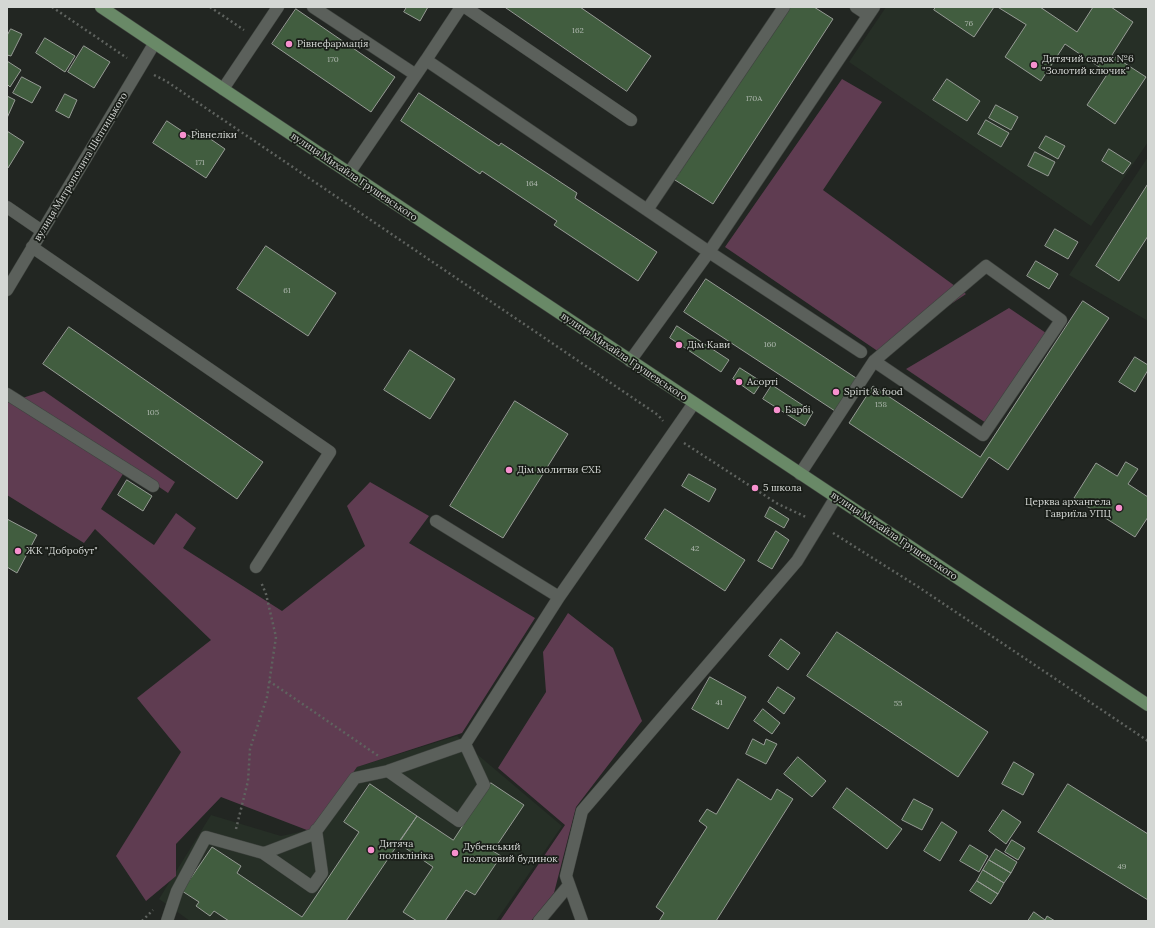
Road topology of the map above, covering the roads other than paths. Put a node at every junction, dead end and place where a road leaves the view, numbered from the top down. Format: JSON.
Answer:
{"nodes":[{"id":1,"x":101,"y":7,"type":"edge"},
{"id":2,"x":278,"y":7,"type":"edge"},
{"id":3,"x":312,"y":7,"type":"edge"},
{"id":4,"x":461,"y":7,"type":"edge"},
{"id":5,"x":465,"y":7,"type":"edge"},
{"id":6,"x":784,"y":7,"type":"edge"},
{"id":7,"x":856,"y":7,"type":"edge"},
{"id":8,"x":871,"y":11,"type":"edge"},
{"id":9,"x":154,"y":44,"type":"junction"},
{"id":10,"x":426,"y":60,"type":"junction"},
{"id":11,"x":416,"y":75,"type":"junction"},
{"id":12,"x":223,"y":89,"type":"junction"},
{"id":13,"x":631,"y":120,"type":"dead end"},
{"id":14,"x":349,"y":173,"type":"junction"},
{"id":15,"x":7,"y":207,"type":"edge"},
{"id":16,"x":647,"y":210,"type":"junction"},
{"id":17,"x":42,"y":231,"type":"junction"},
{"id":18,"x":32,"y":248,"type":"junction"},
{"id":19,"x":709,"y":252,"type":"junction"},
{"id":20,"x":7,"y":290,"type":"edge"},
{"id":21,"x":861,"y":352,"type":"dead end"},
{"id":22,"x":630,"y":361,"type":"junction"},
{"id":23,"x":874,"y":361,"type":"junction"},
{"id":24,"x":7,"y":394,"type":"edge"},
{"id":25,"x":694,"y":403,"type":"junction"},
{"id":26,"x":800,"y":474,"type":"junction"},
{"id":27,"x":153,"y":486,"type":"dead end"},
{"id":28,"x":836,"y":497,"type":"junction"},
{"id":29,"x":436,"y":521,"type":"dead end"},
{"id":30,"x":256,"y":567,"type":"road end"},
{"id":31,"x":559,"y":597,"type":"junction"},
{"id":32,"x":1148,"y":705,"type":"edge"},
{"id":33,"x":465,"y":744,"type":"junction"},
{"id":34,"x":393,"y":770,"type":"junction"},
{"id":35,"x":316,"y":830,"type":"junction"},
{"id":36,"x":263,"y":853,"type":"junction"},
{"id":37,"x":569,"y":885,"type":"junction"},
{"id":38,"x":167,"y":921,"type":"edge"},
{"id":39,"x":539,"y":921,"type":"edge"},
{"id":40,"x":582,"y":921,"type":"edge"}],
"edges":[{"from":1,"to":9,"type":"main road","name":"вулиця Михайла Грушевського"},
{"from":2,"to":12,"type":"street"},
{"from":3,"to":11,"type":"street"},
{"from":4,"to":10,"type":"street"},
{"from":5,"to":13,"type":"street"},
{"from":6,"to":16,"type":"street"},
{"from":7,"to":8,"type":"street"},
{"from":8,"to":19,"type":"street"},
{"from":9,"to":12,"type":"main road","name":"вулиця Михайла Грушевського"},
{"from":9,"to":17,"type":"street","name":"вулиця Митрополита Шептицького"},
{"from":10,"to":11,"type":"street"},
{"from":10,"to":16,"type":"street"},
{"from":11,"to":14,"type":"street"},
{"from":12,"to":14,"type":"main road","name":"вулиця Михайла Грушевського"},
{"from":14,"to":22,"type":"main road","name":"вулиця Михайла Грушевського"},
{"from":15,"to":17,"type":"street"},
{"from":16,"to":19,"type":"street"},
{"from":17,"to":18,"type":"street","name":"вулиця Митрополита Шептицького"},
{"from":18,"to":20,"type":"street","name":"вулиця Митрополита Шептицького"},
{"from":18,"to":30,"type":"street"},
{"from":19,"to":21,"type":"street"},
{"from":19,"to":22,"type":"street"},
{"from":22,"to":25,"type":"main road","name":"вулиця Михайла Грушевського"},
{"from":23,"to":23,"type":"street"},
{"from":23,"to":26,"type":"street"},
{"from":24,"to":27,"type":"street"},
{"from":25,"to":26,"type":"main road","name":"вулиця Михайла Грушевського"},
{"from":25,"to":31,"type":"street"},
{"from":26,"to":28,"type":"main road","name":"вулиця Михайла Грушевського"},
{"from":28,"to":32,"type":"main road","name":"вулиця Михайла Грушевського"},
{"from":28,"to":37,"type":"street"},
{"from":29,"to":31,"type":"street"},
{"from":31,"to":33,"type":"street"},
{"from":33,"to":34,"type":"street"},
{"from":33,"to":34,"type":"street"},
{"from":34,"to":35,"type":"street"},
{"from":35,"to":36,"type":"street"},
{"from":35,"to":36,"type":"street"},
{"from":36,"to":38,"type":"street"},
{"from":37,"to":39,"type":"street"},
{"from":37,"to":40,"type":"street"}]}
